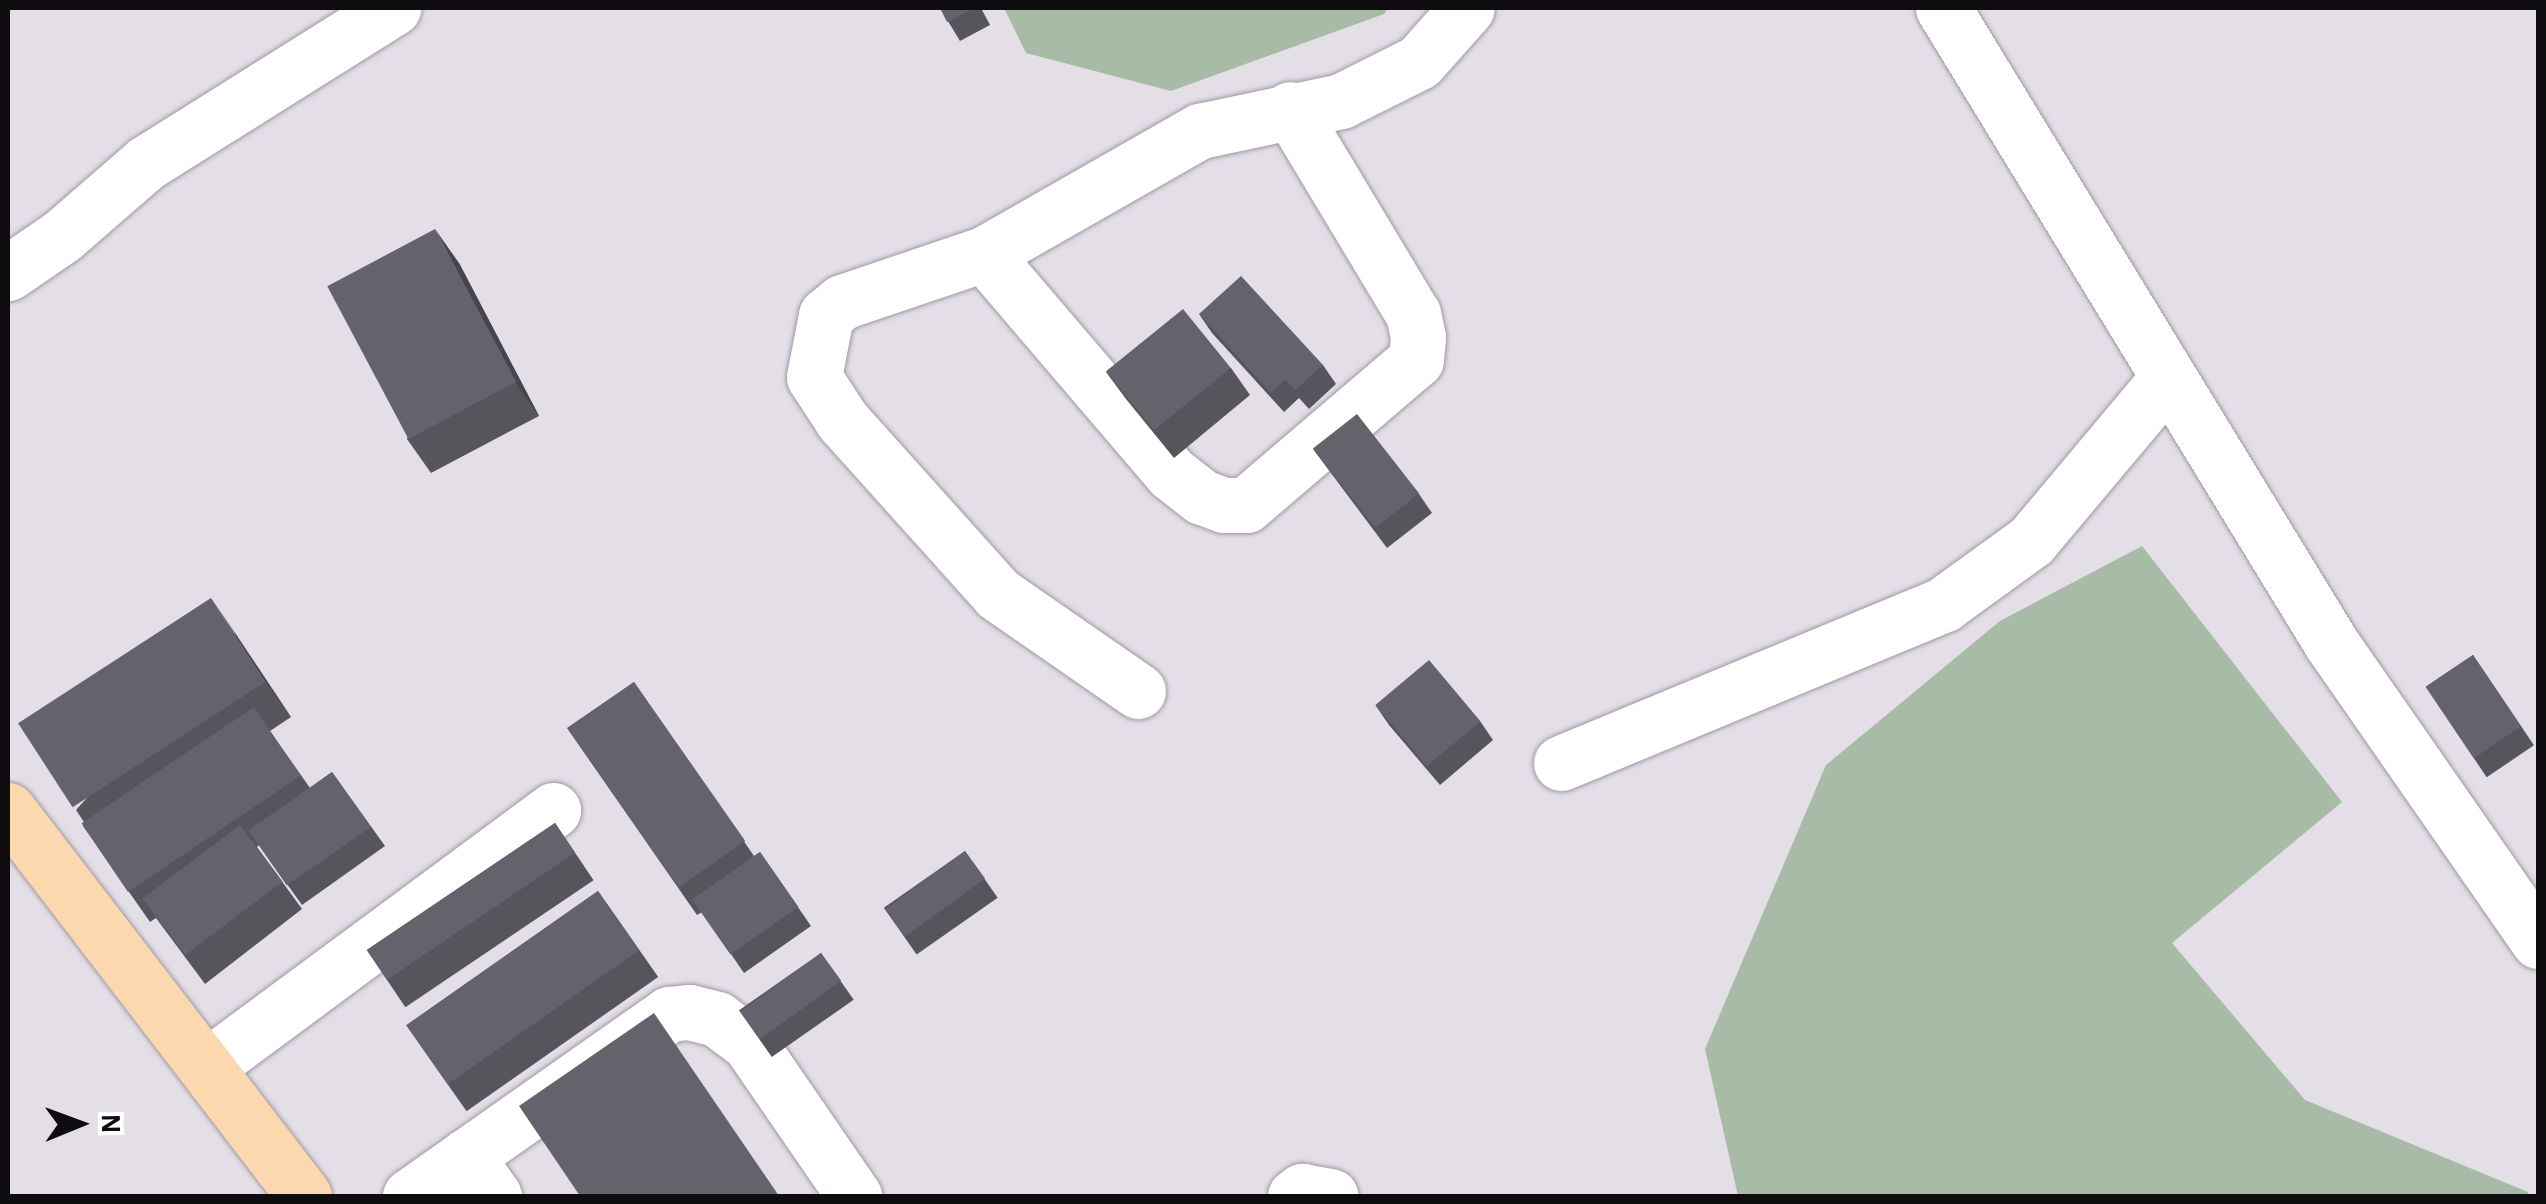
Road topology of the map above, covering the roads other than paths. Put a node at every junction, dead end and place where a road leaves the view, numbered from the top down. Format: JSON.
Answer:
{"nodes":[{"id":1,"x":393,"y":8,"type":"edge"},
{"id":2,"x":1467,"y":8,"type":"edge"},
{"id":3,"x":1943,"y":8,"type":"edge"},
{"id":4,"x":1290,"y":109,"type":"junction"},
{"id":5,"x":984,"y":254,"type":"junction"},
{"id":6,"x":8,"y":272,"type":"edge"},
{"id":7,"x":2168,"y":378,"type":"junction"},
{"id":8,"x":1138,"y":691,"type":"dead end"},
{"id":9,"x":1561,"y":763,"type":"dead end"},
{"id":10,"x":553,"y":810,"type":"dead end"},
{"id":11,"x":8,"y":812,"type":"edge"},
{"id":12,"x":2531,"y":912,"type":"edge"},
{"id":13,"x":206,"y":1068,"type":"junction"},
{"id":14,"x":480,"y":1176,"type":"edge"},
{"id":15,"x":304,"y":1196,"type":"edge"},
{"id":16,"x":410,"y":1196,"type":"edge"},
{"id":17,"x":854,"y":1196,"type":"edge"},
{"id":18,"x":1295,"y":1196,"type":"edge"},
{"id":19,"x":1331,"y":1196,"type":"edge"}],
"edges":[{"from":1,"to":6,"type":"street"},
{"from":2,"to":4,"type":"street"},
{"from":3,"to":7,"type":"street"},
{"from":4,"to":5,"type":"street"},
{"from":4,"to":5,"type":"street"},
{"from":5,"to":8,"type":"street"},
{"from":7,"to":9,"type":"street"},
{"from":7,"to":12,"type":"street"},
{"from":10,"to":13,"type":"street"},
{"from":11,"to":13,"type":"main road"},
{"from":13,"to":15,"type":"main road"},
{"from":14,"to":16,"type":"street"},
{"from":14,"to":17,"type":"street"},
{"from":18,"to":19,"type":"street"}]}
